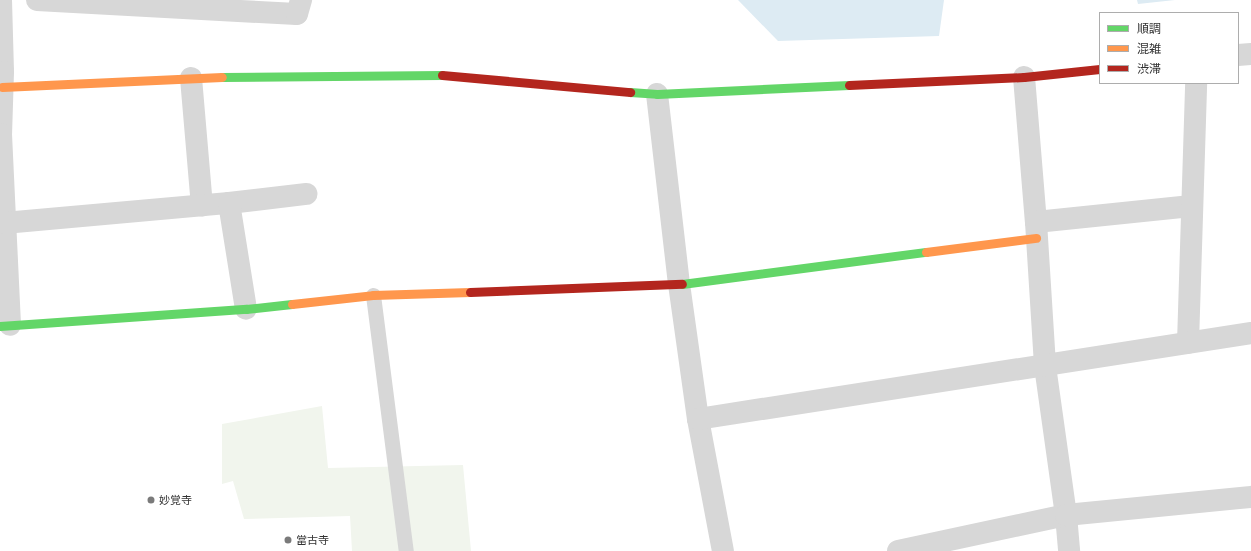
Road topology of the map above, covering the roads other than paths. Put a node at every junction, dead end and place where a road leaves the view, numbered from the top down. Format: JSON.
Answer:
{"nodes":[{"id":1,"x":1,"y":0,"type":"edge"},
{"id":2,"x":37,"y":0,"type":"edge"},
{"id":3,"x":301,"y":0,"type":"edge"},
{"id":4,"x":1251,"y":54,"type":"edge"},
{"id":5,"x":1239,"y":55,"type":"edge"},
{"id":6,"x":1099,"y":69,"type":"edge"},
{"id":7,"x":1024,"y":77,"type":"junction"},
{"id":8,"x":191,"y":78,"type":"junction"},
{"id":9,"x":1196,"y":84,"type":"edge"},
{"id":10,"x":2,"y":87,"type":"junction"},
{"id":11,"x":656,"y":94,"type":"junction"},
{"id":12,"x":0,"y":134,"type":"edge"},
{"id":13,"x":306,"y":194,"type":"dead end"},
{"id":14,"x":229,"y":203,"type":"junction"},
{"id":15,"x":202,"y":206,"type":"junction"},
{"id":16,"x":1191,"y":206,"type":"junction"},
{"id":17,"x":4,"y":223,"type":"junction"},
{"id":18,"x":1036,"y":230,"type":"junction"},
{"id":19,"x":679,"y":284,"type":"junction"},
{"id":20,"x":373,"y":296,"type":"junction"},
{"id":21,"x":246,"y":308,"type":"junction"},
{"id":22,"x":5,"y":326,"type":"edge"},
{"id":23,"x":1251,"y":333,"type":"edge"},
{"id":24,"x":1188,"y":343,"type":"junction"},
{"id":25,"x":1045,"y":366,"type":"junction"},
{"id":26,"x":698,"y":419,"type":"junction"},
{"id":27,"x":1251,"y":497,"type":"edge"},
{"id":28,"x":1066,"y":515,"type":"junction"},
{"id":29,"x":406,"y":551,"type":"edge"},
{"id":30,"x":723,"y":551,"type":"edge"},
{"id":31,"x":898,"y":551,"type":"edge"},
{"id":32,"x":1069,"y":551,"type":"edge"}],
"edges":[{"from":1,"to":10,"type":"street"},
{"from":2,"to":3,"type":"street"},
{"from":4,"to":5,"type":"street"},
{"from":6,"to":7,"type":"street"},
{"from":7,"to":11,"type":"street"},
{"from":7,"to":18,"type":"street"},
{"from":8,"to":10,"type":"street"},
{"from":8,"to":11,"type":"street"},
{"from":8,"to":15,"type":"street"},
{"from":9,"to":16,"type":"street"},
{"from":10,"to":12,"type":"street"},
{"from":11,"to":19,"type":"street"},
{"from":12,"to":17,"type":"street"},
{"from":13,"to":14,"type":"street"},
{"from":14,"to":15,"type":"street"},
{"from":14,"to":21,"type":"street"},
{"from":15,"to":17,"type":"street"},
{"from":16,"to":18,"type":"street"},
{"from":16,"to":24,"type":"street"},
{"from":17,"to":22,"type":"street"},
{"from":18,"to":19,"type":"street"},
{"from":18,"to":25,"type":"street"},
{"from":19,"to":20,"type":"street"},
{"from":19,"to":26,"type":"street"},
{"from":20,"to":21,"type":"street"},
{"from":20,"to":29,"type":"lane"},
{"from":21,"to":22,"type":"street"},
{"from":23,"to":24,"type":"street"},
{"from":24,"to":25,"type":"street"},
{"from":25,"to":26,"type":"street"},
{"from":25,"to":28,"type":"street"},
{"from":26,"to":30,"type":"street"},
{"from":27,"to":28,"type":"street"},
{"from":28,"to":31,"type":"street"},
{"from":28,"to":32,"type":"street"}]}
